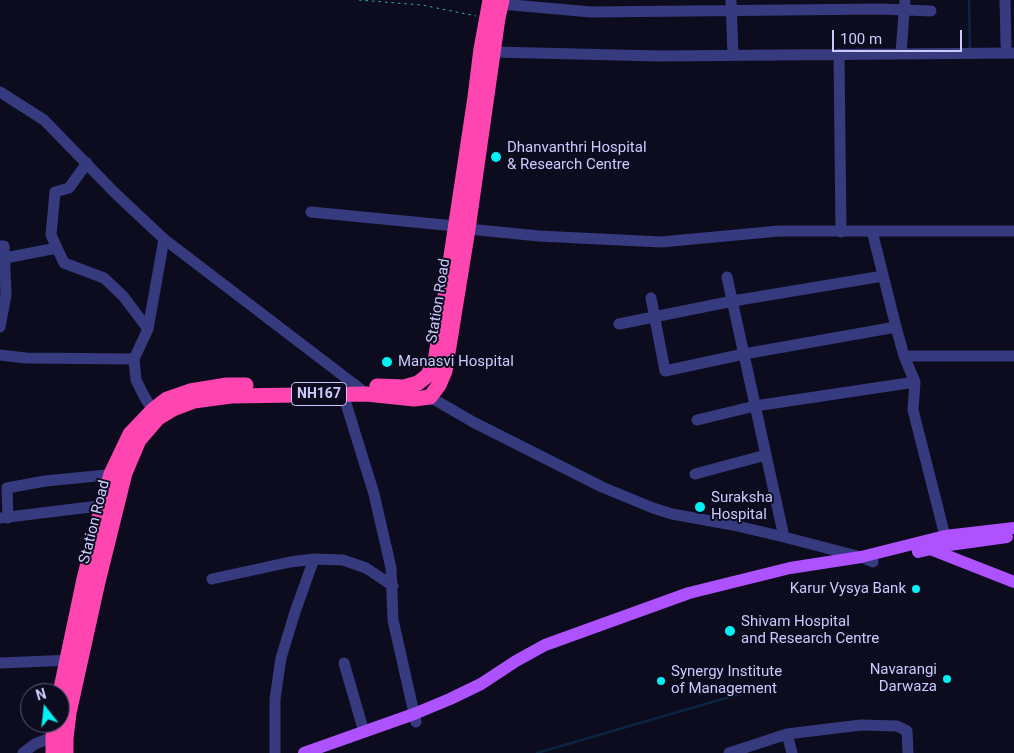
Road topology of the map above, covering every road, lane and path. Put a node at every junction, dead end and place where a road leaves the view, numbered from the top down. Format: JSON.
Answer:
{"nodes":[{"id":1,"x":359,"y":0,"type":"edge"},
{"id":2,"x":1005,"y":0,"type":"edge"},
{"id":3,"x":498,"y":2,"type":"edge"},
{"id":4,"x":731,"y":5,"type":"edge"},
{"id":5,"x":904,"y":5,"type":"edge"},
{"id":6,"x":931,"y":11,"type":"dead end"},
{"id":7,"x":486,"y":18,"type":"junction"},
{"id":8,"x":1010,"y":49,"type":"edge"},
{"id":9,"x":493,"y":52,"type":"junction"},
{"id":10,"x":839,"y":54,"type":"junction"},
{"id":11,"x":901,"y":54,"type":"junction"},
{"id":12,"x":733,"y":55,"type":"junction"},
{"id":13,"x":0,"y":92,"type":"edge"},
{"id":14,"x":87,"y":163,"type":"junction"},
{"id":15,"x":311,"y":212,"type":"dead end"},
{"id":16,"x":461,"y":227,"type":"junction"},
{"id":17,"x":872,"y":231,"type":"junction"},
{"id":18,"x":1014,"y":231,"type":"edge"},
{"id":19,"x":841,"y":232,"type":"junction"},
{"id":20,"x":164,"y":239,"type":"junction"},
{"id":21,"x":0,"y":246,"type":"edge"},
{"id":22,"x":57,"y":248,"type":"junction"},
{"id":23,"x":5,"y":258,"type":"junction"},
{"id":24,"x":728,"y":276,"type":"dead end"},
{"id":25,"x":883,"y":276,"type":"junction"},
{"id":26,"x":651,"y":298,"type":"dead end"},
{"id":27,"x":733,"y":301,"type":"junction"},
{"id":28,"x":654,"y":317,"type":"junction"},
{"id":29,"x":619,"y":324,"type":"dead end"},
{"id":30,"x":0,"y":327,"type":"edge"},
{"id":31,"x":896,"y":327,"type":"junction"},
{"id":32,"x":148,"y":329,"type":"junction"},
{"id":33,"x":744,"y":354,"type":"junction"},
{"id":34,"x":0,"y":355,"type":"edge"},
{"id":35,"x":904,"y":356,"type":"junction"},
{"id":36,"x":1014,"y":356,"type":"edge"},
{"id":37,"x":134,"y":359,"type":"junction"},
{"id":38,"x":915,"y":382,"type":"junction"},
{"id":39,"x":355,"y":391,"type":"junction"},
{"id":40,"x":430,"y":397,"type":"junction"},
{"id":41,"x":755,"y":406,"type":"junction"},
{"id":42,"x":156,"y":414,"type":"junction"},
{"id":43,"x":697,"y":420,"type":"dead end"},
{"id":44,"x":766,"y":455,"type":"junction"},
{"id":45,"x":118,"y":474,"type":"junction"},
{"id":46,"x":695,"y":474,"type":"dead end"},
{"id":47,"x":110,"y":505,"type":"junction"},
{"id":48,"x":4,"y":518,"type":"edge"},
{"id":49,"x":1014,"y":528,"type":"edge"},
{"id":50,"x":1014,"y":536,"type":"edge"},
{"id":51,"x":784,"y":538,"type":"junction"},
{"id":52,"x":947,"y":540,"type":"junction"},
{"id":53,"x":915,"y":544,"type":"junction"},
{"id":54,"x":930,"y":549,"type":"junction"},
{"id":55,"x":861,"y":557,"type":"junction"},
{"id":56,"x":314,"y":559,"type":"junction"},
{"id":57,"x":873,"y":562,"type":"junction"},
{"id":58,"x":212,"y":579,"type":"dead end"},
{"id":59,"x":1014,"y":582,"type":"edge"},
{"id":60,"x":393,"y":586,"type":"junction"},
{"id":61,"x":75,"y":660,"type":"junction"},
{"id":62,"x":0,"y":663,"type":"edge"},
{"id":63,"x":344,"y":663,"type":"dead end"},
{"id":64,"x":518,"y":665,"type":"junction"},
{"id":65,"x":65,"y":683,"type":"edge"},
{"id":66,"x":415,"y":718,"type":"junction"},
{"id":67,"x":364,"y":732,"type":"junction"},
{"id":68,"x":50,"y":733,"type":"edge"},
{"id":69,"x":54,"y":733,"type":"edge"},
{"id":70,"x":787,"y":734,"type":"junction"},
{"id":71,"x":327,"y":750,"type":"edge"},
{"id":72,"x":23,"y":753,"type":"edge"},
{"id":73,"x":53,"y":753,"type":"edge"},
{"id":74,"x":66,"y":753,"type":"edge"},
{"id":75,"x":275,"y":753,"type":"edge"},
{"id":76,"x":304,"y":753,"type":"edge"},
{"id":77,"x":732,"y":753,"type":"edge"},
{"id":78,"x":792,"y":753,"type":"edge"},
{"id":79,"x":908,"y":753,"type":"edge"}],
"edges":[{"from":1,"to":7,"type":"path"},
{"from":2,"to":8,"type":"street"},
{"from":3,"to":4,"type":"street"},
{"from":3,"to":7,"type":"highway","name":"Station Road","number":"NH167"},
{"from":3,"to":9,"type":"highway","name":"Station Road","number":"NH167"},
{"from":4,"to":5,"type":"street"},
{"from":4,"to":12,"type":"street"},
{"from":5,"to":6,"type":"street"},
{"from":5,"to":11,"type":"street"},
{"from":7,"to":16,"type":"highway","name":"Station Road","number":"NH167"},
{"from":8,"to":11,"type":"street"},
{"from":9,"to":12,"type":"street"},
{"from":9,"to":16,"type":"highway","name":"Station Road","number":"NH167"},
{"from":10,"to":11,"type":"street"},
{"from":10,"to":12,"type":"street"},
{"from":10,"to":19,"type":"street"},
{"from":13,"to":14,"type":"street"},
{"from":14,"to":20,"type":"street"},
{"from":14,"to":22,"type":"street"},
{"from":15,"to":16,"type":"street"},
{"from":16,"to":19,"type":"street"},
{"from":16,"to":39,"type":"highway","name":"Station Road","number":"NH167"},
{"from":16,"to":40,"type":"highway","name":"Station Road","number":"NH167"},
{"from":17,"to":18,"type":"street"},
{"from":17,"to":19,"type":"street"},
{"from":17,"to":25,"type":"street"},
{"from":20,"to":32,"type":"street"},
{"from":20,"to":39,"type":"street"},
{"from":21,"to":23,"type":"street"},
{"from":22,"to":23,"type":"street"},
{"from":22,"to":32,"type":"street"},
{"from":23,"to":30,"type":"street"},
{"from":24,"to":27,"type":"street"},
{"from":25,"to":27,"type":"street"},
{"from":25,"to":31,"type":"street"},
{"from":26,"to":28,"type":"street"},
{"from":27,"to":28,"type":"street"},
{"from":27,"to":33,"type":"street"},
{"from":28,"to":29,"type":"street"},
{"from":28,"to":33,"type":"street"},
{"from":31,"to":33,"type":"street"},
{"from":31,"to":35,"type":"street"},
{"from":32,"to":37,"type":"street"},
{"from":33,"to":41,"type":"street"},
{"from":34,"to":37,"type":"street"},
{"from":35,"to":36,"type":"street"},
{"from":35,"to":38,"type":"street"},
{"from":37,"to":42,"type":"street"},
{"from":38,"to":41,"type":"street"},
{"from":38,"to":52,"type":"street"},
{"from":39,"to":40,"type":"highway","name":"Station Road","number":"NH167"},
{"from":39,"to":42,"type":"highway","name":"Station Road","number":"NH167"},
{"from":39,"to":60,"type":"street"},
{"from":40,"to":51,"type":"street"},
{"from":41,"to":43,"type":"street"},
{"from":41,"to":44,"type":"street"},
{"from":42,"to":45,"type":"highway","name":"Station Road","number":"NH167"},
{"from":44,"to":46,"type":"street"},
{"from":44,"to":51,"type":"street"},
{"from":45,"to":47,"type":"highway","name":"Station Road","number":"NH167"},
{"from":45,"to":48,"type":"street"},
{"from":47,"to":48,"type":"street"},
{"from":47,"to":61,"type":"highway","name":"Station Road","number":"NH167"},
{"from":49,"to":52,"type":"main road"},
{"from":50,"to":52,"type":"main road"},
{"from":51,"to":55,"type":"street"},
{"from":52,"to":53,"type":"main road"},
{"from":52,"to":54,"type":"main road"},
{"from":53,"to":54,"type":"main road"},
{"from":53,"to":55,"type":"main road"},
{"from":54,"to":57,"type":"main road"},
{"from":54,"to":59,"type":"main road"},
{"from":55,"to":57,"type":"street"},
{"from":55,"to":64,"type":"main road"},
{"from":56,"to":58,"type":"street"},
{"from":56,"to":60,"type":"street"},
{"from":56,"to":75,"type":"street"},
{"from":57,"to":64,"type":"main road"},
{"from":60,"to":66,"type":"street"},
{"from":61,"to":62,"type":"street"},
{"from":61,"to":65,"type":"highway","name":"Station Road","number":"NH167"},
{"from":61,"to":74,"type":"highway","name":"Station Road","number":"NH167"},
{"from":63,"to":67,"type":"street"},
{"from":64,"to":66,"type":"main road"},
{"from":66,"to":67,"type":"main road"},
{"from":66,"to":71,"type":"main road"},
{"from":67,"to":71,"type":"main road"},
{"from":68,"to":72,"type":"street"},
{"from":69,"to":73,"type":"highway"},
{"from":70,"to":77,"type":"street"},
{"from":70,"to":78,"type":"street"},
{"from":70,"to":79,"type":"street"},
{"from":71,"to":76,"type":"main road"}]}
